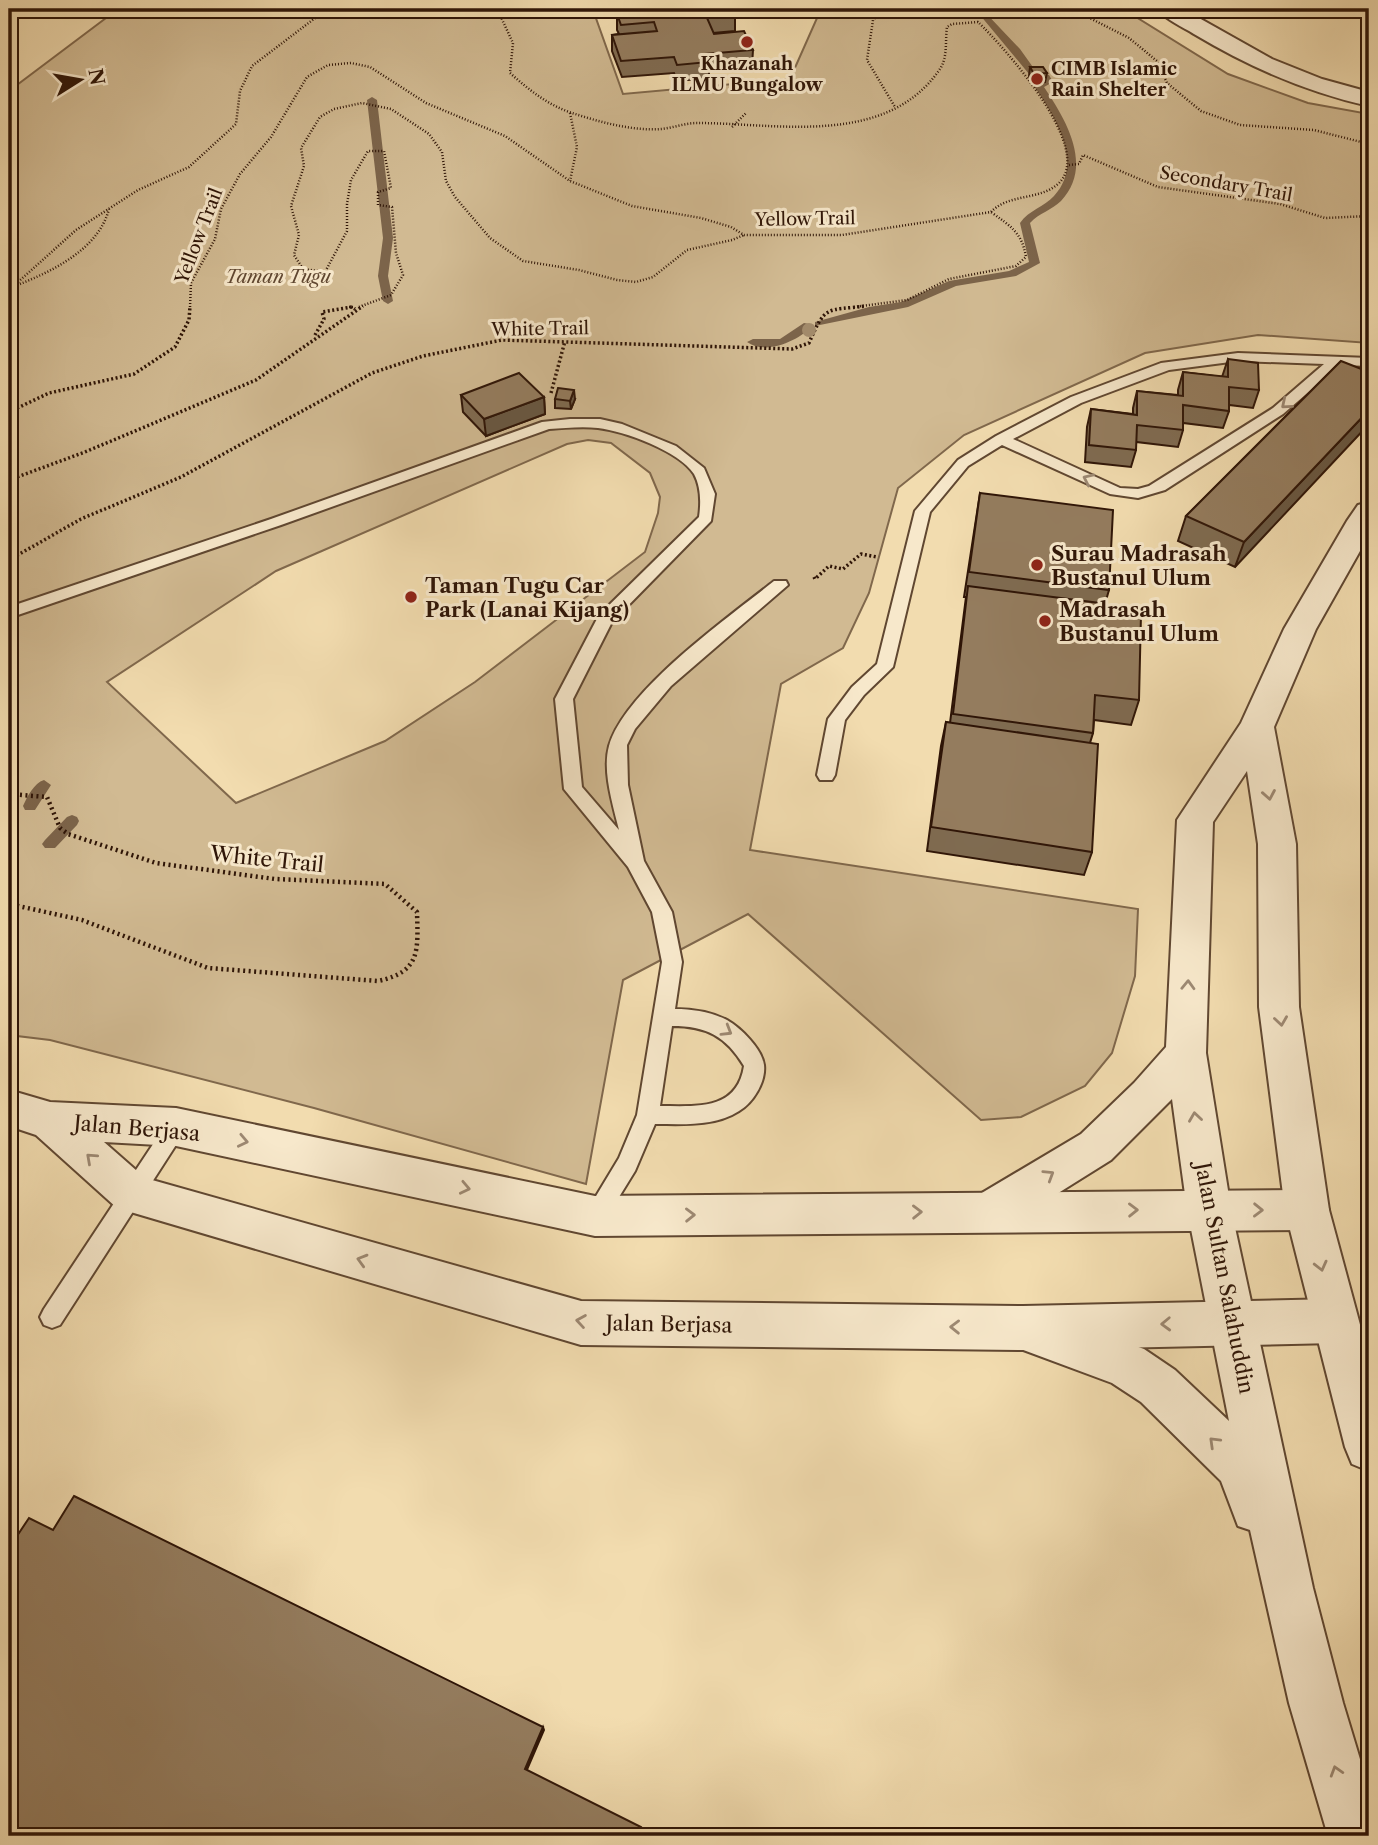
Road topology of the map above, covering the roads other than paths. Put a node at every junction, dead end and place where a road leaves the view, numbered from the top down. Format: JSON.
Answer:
{"nodes":[{"id":1,"x":1169,"y":9,"type":"edge"},
{"id":2,"x":1369,"y":99,"type":"edge"},
{"id":3,"x":1338,"y":360,"type":"junction"},
{"id":4,"x":1369,"y":362,"type":"edge"},
{"id":5,"x":1001,"y":439,"type":"junction"},
{"id":6,"x":1369,"y":512,"type":"edge"},
{"id":7,"x":780,"y":585,"type":"road end"},
{"id":8,"x":9,"y":613,"type":"edge"},
{"id":9,"x":1257,"y":727,"type":"junction"},
{"id":10,"x":826,"y":775,"type":"dead end"},
{"id":11,"x":635,"y":862,"type":"junction"},
{"id":12,"x":662,"y":1017,"type":"junction"},
{"id":13,"x":1186,"y":1053,"type":"junction"},
{"id":14,"x":9,"y":1108,"type":"edge"},
{"id":15,"x":648,"y":1115,"type":"junction"},
{"id":16,"x":50,"y":1121,"type":"junction"},
{"id":17,"x":176,"y":1127,"type":"junction"},
{"id":18,"x":132,"y":1194,"type":"junction"},
{"id":19,"x":1209,"y":1209,"type":"junction"},
{"id":20,"x":1307,"y":1210,"type":"junction"},
{"id":21,"x":991,"y":1211,"type":"junction"},
{"id":22,"x":595,"y":1216,"type":"junction"},
{"id":23,"x":52,"y":1317,"type":"dead end"},
{"id":24,"x":1335,"y":1321,"type":"junction"},
{"id":25,"x":1234,"y":1322,"type":"junction"},
{"id":26,"x":1023,"y":1328,"type":"junction"},
{"id":27,"x":1369,"y":1447,"type":"edge"},
{"id":28,"x":1287,"y":1588,"type":"junction"},
{"id":29,"x":1356,"y":1836,"type":"edge"}],
"edges":[{"from":1,"to":2,"type":"street"},
{"from":3,"to":4,"type":"lane"},
{"from":3,"to":5,"type":"lane"},
{"from":3,"to":5,"type":"lane","one_way":true},
{"from":5,"to":10,"type":"lane"},
{"from":6,"to":9,"type":"street","name":"Jalan Sultan Salahuddin"},
{"from":7,"to":11,"type":"lane"},
{"from":8,"to":11,"type":"lane"},
{"from":13,"to":9,"type":"street","name":"Jalan Sultan Salahuddin","one_way":true},
{"from":9,"to":20,"type":"street","one_way":true},
{"from":11,"to":12,"type":"lane"},
{"from":12,"to":15,"type":"lane"},
{"from":12,"to":15,"type":"lane","one_way":true},
{"from":19,"to":13,"type":"street","name":"Jalan Sultan Salahuddin","one_way":true},
{"from":21,"to":13,"type":"street","one_way":true},
{"from":14,"to":16,"type":"street","name":"Jalan Berjasa"},
{"from":15,"to":22,"type":"lane"},
{"from":16,"to":17,"type":"street","name":"Jalan Berjasa"},
{"from":18,"to":16,"type":"street","name":"Jalan Berjasa","one_way":true},
{"from":17,"to":18,"type":"lane"},
{"from":17,"to":22,"type":"street","name":"Jalan Berjasa","one_way":true},
{"from":18,"to":23,"type":"lane"},
{"from":26,"to":18,"type":"street","name":"Jalan Berjasa","one_way":true},
{"from":19,"to":20,"type":"street","name":"Jalan Berjasa","one_way":true},
{"from":21,"to":19,"type":"street","name":"Jalan Berjasa","one_way":true},
{"from":19,"to":25,"type":"street","name":"Jalan Sultan Salahuddin"},
{"from":20,"to":24,"type":"street","one_way":true},
{"from":22,"to":21,"type":"street","name":"Jalan Berjasa","one_way":true},
{"from":24,"to":25,"type":"street","name":"Jalan Berjasa"},
{"from":24,"to":27,"type":"street"},
{"from":25,"to":26,"type":"street","name":"Jalan Berjasa","one_way":true},
{"from":25,"to":28,"type":"street","name":"Jalan Sultan Salahuddin"},
{"from":28,"to":26,"type":"street","one_way":true},
{"from":29,"to":28,"type":"street","name":"Jalan Sultan Salahuddin","one_way":true}]}
